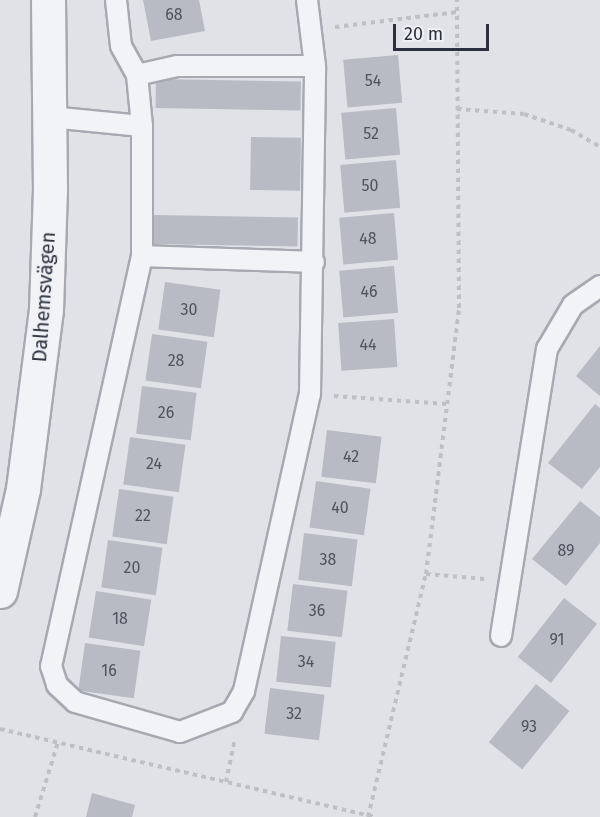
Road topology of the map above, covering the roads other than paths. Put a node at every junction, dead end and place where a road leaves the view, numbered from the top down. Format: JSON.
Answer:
{"nodes":[{"id":1,"x":48,"y":0,"type":"edge"},
{"id":2,"x":116,"y":0,"type":"edge"},
{"id":3,"x":307,"y":0,"type":"edge"},
{"id":4,"x":315,"y":66,"type":"junction"},
{"id":5,"x":137,"y":75,"type":"junction"},
{"id":6,"x":50,"y":117,"type":"junction"},
{"id":7,"x":142,"y":126,"type":"junction"},
{"id":8,"x":142,"y":256,"type":"junction"},
{"id":9,"x":314,"y":262,"type":"junction"},
{"id":10,"x":600,"y":286,"type":"edge"},
{"id":11,"x":8,"y":518,"type":"edge"},
{"id":12,"x":0,"y":591,"type":"edge"},
{"id":13,"x":501,"y":636,"type":"dead end"}],
"edges":[{"from":1,"to":6,"type":"street","name":"Dalhemsvägen"},
{"from":2,"to":5,"type":"lane"},
{"from":3,"to":4,"type":"lane"},
{"from":4,"to":5,"type":"lane"},
{"from":4,"to":9,"type":"lane"},
{"from":5,"to":7,"type":"lane"},
{"from":6,"to":7,"type":"lane"},
{"from":6,"to":11,"type":"street","name":"Dalhemsvägen"},
{"from":7,"to":8,"type":"lane"},
{"from":8,"to":9,"type":"lane"},
{"from":8,"to":9,"type":"lane"},
{"from":10,"to":13,"type":"lane"},
{"from":11,"to":12,"type":"street","name":"Dalhemsvägen"}]}
